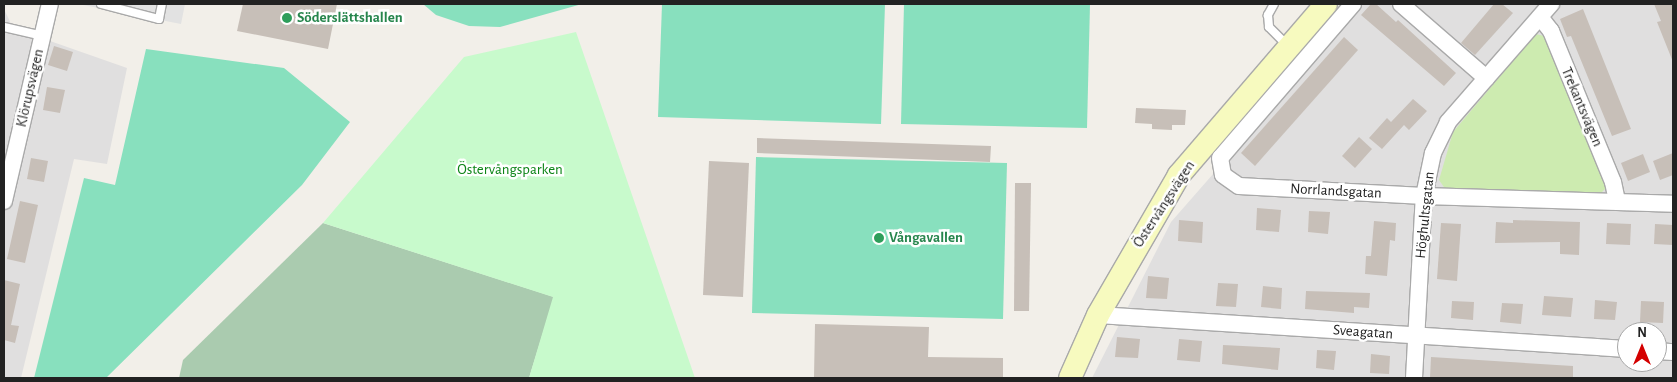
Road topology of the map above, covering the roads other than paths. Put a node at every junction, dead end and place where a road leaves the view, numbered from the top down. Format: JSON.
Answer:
{"nodes":[{"id":1,"x":50,"y":4,"type":"edge"},
{"id":2,"x":100,"y":4,"type":"edge"},
{"id":3,"x":162,"y":4,"type":"edge"},
{"id":4,"x":1274,"y":4,"type":"edge"},
{"id":5,"x":1326,"y":4,"type":"edge"},
{"id":6,"x":1353,"y":4,"type":"edge"},
{"id":7,"x":1401,"y":4,"type":"edge"},
{"id":8,"x":1551,"y":4,"type":"edge"},
{"id":9,"x":1540,"y":17,"type":"junction"},
{"id":10,"x":4,"y":27,"type":"edge"},
{"id":11,"x":42,"y":36,"type":"junction"},
{"id":12,"x":1289,"y":47,"type":"junction"},
{"id":13,"x":1486,"y":78,"type":"junction"},
{"id":14,"x":1424,"y":196,"type":"junction"},
{"id":15,"x":4,"y":201,"type":"edge"},
{"id":16,"x":1617,"y":201,"type":"junction"},
{"id":17,"x":1673,"y":204,"type":"edge"},
{"id":18,"x":1098,"y":315,"type":"junction"},
{"id":19,"x":1416,"y":336,"type":"junction"},
{"id":20,"x":1617,"y":348,"type":"edge"},
{"id":21,"x":1070,"y":378,"type":"edge"},
{"id":22,"x":1414,"y":378,"type":"edge"}],
"edges":[{"from":1,"to":11,"type":"street","name":"Klörupsvägen"},
{"from":2,"to":3,"type":"lane"},
{"from":4,"to":12,"type":"lane"},
{"from":5,"to":12,"type":"street","name":"Östervångsvägen"},
{"from":6,"to":14,"type":"street","name":"Norrlandsgatan"},
{"from":7,"to":13,"type":"street"},
{"from":8,"to":9,"type":"street","name":"Höghultsgatan"},
{"from":9,"to":13,"type":"street","name":"Höghultsgatan"},
{"from":9,"to":16,"type":"street","name":"Trekantsvägen"},
{"from":10,"to":11,"type":"lane"},
{"from":11,"to":15,"type":"street","name":"Klörupsvägen"},
{"from":12,"to":18,"type":"street","name":"Östervångsvägen"},
{"from":13,"to":14,"type":"street","name":"Höghultsgatan"},
{"from":14,"to":16,"type":"street","name":"Norrlandsgatan"},
{"from":14,"to":19,"type":"street","name":"Höghultsgatan"},
{"from":16,"to":17,"type":"street","name":"Norrlandsgatan"},
{"from":18,"to":19,"type":"street","name":"Sveagatan"},
{"from":18,"to":21,"type":"street","name":"Östervångsvägen"},
{"from":19,"to":20,"type":"street","name":"Sveagatan"},
{"from":19,"to":22,"type":"street","name":"Höghultsgatan"}]}
